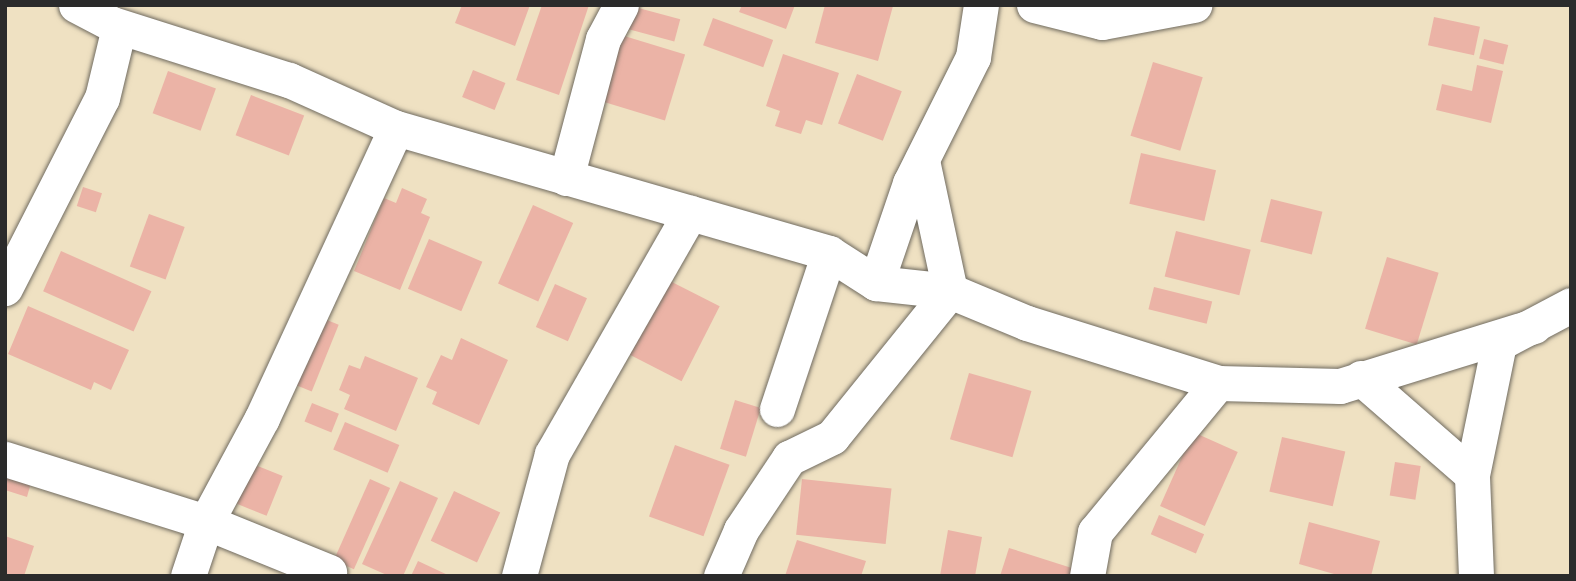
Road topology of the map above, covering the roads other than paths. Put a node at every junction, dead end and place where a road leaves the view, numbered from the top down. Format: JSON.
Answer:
{"nodes":[{"id":1,"x":76,"y":5,"type":"edge"},
{"id":2,"x":621,"y":5,"type":"edge"},
{"id":3,"x":1034,"y":5,"type":"edge"},
{"id":4,"x":1194,"y":5,"type":"edge"},
{"id":5,"x":982,"y":6,"type":"edge"},
{"id":6,"x":119,"y":27,"type":"junction"},
{"id":7,"x":396,"y":128,"type":"junction"},
{"id":8,"x":922,"y":160,"type":"junction"},
{"id":9,"x":566,"y":178,"type":"junction"},
{"id":10,"x":691,"y":213,"type":"junction"},
{"id":11,"x":829,"y":253,"type":"junction"},
{"id":12,"x":876,"y":283,"type":"junction"},
{"id":13,"x":5,"y":288,"type":"edge"},
{"id":14,"x":950,"y":291,"type":"junction"},
{"id":15,"x":1570,"y":301,"type":"edge"},
{"id":16,"x":1534,"y":326,"type":"junction"},
{"id":17,"x":1361,"y":378,"type":"junction"},
{"id":18,"x":1218,"y":383,"type":"junction"},
{"id":19,"x":777,"y":409,"type":"dead end"},
{"id":20,"x":5,"y":459,"type":"edge"},
{"id":21,"x":1472,"y":475,"type":"junction"},
{"id":22,"x":206,"y":522,"type":"junction"},
{"id":23,"x":329,"y":572,"type":"dead end"},
{"id":24,"x":188,"y":576,"type":"edge"},
{"id":25,"x":519,"y":576,"type":"edge"},
{"id":26,"x":721,"y":576,"type":"edge"},
{"id":27,"x":1087,"y":576,"type":"edge"},
{"id":28,"x":1476,"y":576,"type":"edge"}],
"edges":[{"from":1,"to":6,"type":"street"},
{"from":2,"to":9,"type":"street"},
{"from":3,"to":4,"type":"street"},
{"from":5,"to":8,"type":"street"},
{"from":6,"to":7,"type":"street"},
{"from":6,"to":13,"type":"street"},
{"from":7,"to":9,"type":"street"},
{"from":7,"to":22,"type":"street"},
{"from":8,"to":12,"type":"street"},
{"from":8,"to":14,"type":"street"},
{"from":9,"to":10,"type":"street"},
{"from":10,"to":11,"type":"street"},
{"from":10,"to":25,"type":"street"},
{"from":11,"to":12,"type":"street"},
{"from":11,"to":19,"type":"street"},
{"from":12,"to":14,"type":"street"},
{"from":14,"to":18,"type":"street"},
{"from":14,"to":26,"type":"street"},
{"from":15,"to":16,"type":"street"},
{"from":16,"to":17,"type":"street"},
{"from":16,"to":21,"type":"street"},
{"from":17,"to":18,"type":"street"},
{"from":17,"to":21,"type":"street"},
{"from":18,"to":27,"type":"street"},
{"from":20,"to":22,"type":"street"},
{"from":21,"to":28,"type":"street"},
{"from":22,"to":23,"type":"street"},
{"from":22,"to":24,"type":"street"}]}
